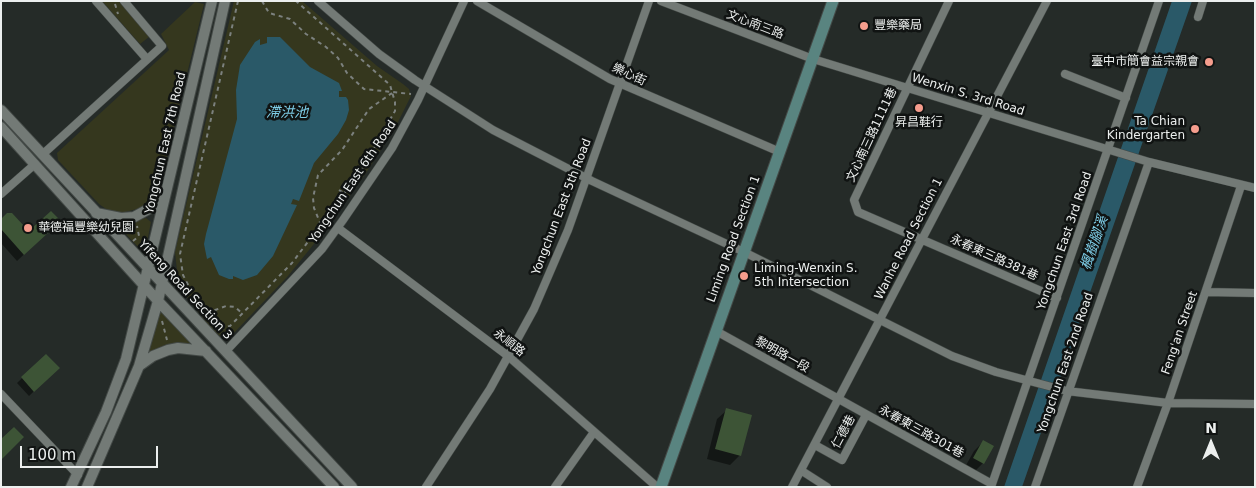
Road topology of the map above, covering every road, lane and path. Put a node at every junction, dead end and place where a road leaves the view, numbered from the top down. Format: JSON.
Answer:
{"nodes":[{"id":1,"x":96,"y":1,"type":"edge"},
{"id":2,"x":116,"y":1,"type":"edge"},
{"id":3,"x":212,"y":1,"type":"edge"},
{"id":4,"x":225,"y":1,"type":"edge"},
{"id":5,"x":238,"y":1,"type":"edge"},
{"id":6,"x":262,"y":1,"type":"edge"},
{"id":7,"x":296,"y":1,"type":"edge"},
{"id":8,"x":318,"y":1,"type":"edge"},
{"id":9,"x":464,"y":1,"type":"edge"},
{"id":10,"x":477,"y":1,"type":"edge"},
{"id":11,"x":649,"y":1,"type":"edge"},
{"id":12,"x":661,"y":1,"type":"edge"},
{"id":13,"x":833,"y":1,"type":"edge"},
{"id":14,"x":949,"y":1,"type":"edge"},
{"id":15,"x":1046,"y":1,"type":"edge"},
{"id":16,"x":1159,"y":1,"type":"edge"},
{"id":17,"x":1203,"y":1,"type":"edge"},
{"id":18,"x":123,"y":5,"type":"edge"},
{"id":19,"x":108,"y":7,"type":"dead end"},
{"id":20,"x":116,"y":8,"type":"junction"},
{"id":21,"x":114,"y":13,"type":"dead end"},
{"id":22,"x":1198,"y":17,"type":"dead end"},
{"id":23,"x":146,"y":58,"type":"junction"},
{"id":24,"x":813,"y":59,"type":"junction"},
{"id":25,"x":1065,"y":74,"type":"dead end"},
{"id":26,"x":618,"y":83,"type":"junction"},
{"id":27,"x":425,"y":87,"type":"junction"},
{"id":28,"x":907,"y":88,"type":"junction"},
{"id":29,"x":393,"y":92,"type":"junction"},
{"id":30,"x":411,"y":94,"type":"dead end"},
{"id":31,"x":1126,"y":98,"type":"junction"},
{"id":32,"x":1,"y":110,"type":"edge"},
{"id":33,"x":987,"y":112,"type":"junction"},
{"id":34,"x":1,"y":127,"type":"edge"},
{"id":35,"x":371,"y":143,"type":"dead end"},
{"id":36,"x":376,"y":145,"type":"junction"},
{"id":37,"x":1112,"y":151,"type":"junction"},
{"id":38,"x":780,"y":152,"type":"junction"},
{"id":39,"x":43,"y":154,"type":"junction"},
{"id":40,"x":1149,"y":162,"type":"junction"},
{"id":41,"x":34,"y":164,"type":"junction"},
{"id":42,"x":586,"y":178,"type":"junction"},
{"id":43,"x":1241,"y":186,"type":"junction"},
{"id":44,"x":1255,"y":188,"type":"edge"},
{"id":45,"x":339,"y":190,"type":"dead end"},
{"id":46,"x":166,"y":193,"type":"junction"},
{"id":47,"x":344,"y":193,"type":"junction"},
{"id":48,"x":1,"y":194,"type":"edge"},
{"id":49,"x":331,"y":211,"type":"junction"},
{"id":50,"x":96,"y":213,"type":"junction"},
{"id":51,"x":336,"y":215,"type":"dead end"},
{"id":52,"x":135,"y":221,"type":"dead end"},
{"id":53,"x":321,"y":225,"type":"junction"},
{"id":54,"x":338,"y":228,"type":"junction"},
{"id":55,"x":921,"y":239,"type":"junction"},
{"id":56,"x":132,"y":242,"type":"dead end"},
{"id":57,"x":744,"y":252,"type":"junction"},
{"id":58,"x":149,"y":270,"type":"junction"},
{"id":59,"x":162,"y":284,"type":"junction"},
{"id":60,"x":145,"y":287,"type":"junction"},
{"id":61,"x":1206,"y":292,"type":"junction"},
{"id":62,"x":1255,"y":293,"type":"edge"},
{"id":63,"x":1057,"y":298,"type":"junction"},
{"id":64,"x":158,"y":301,"type":"junction"},
{"id":65,"x":207,"y":313,"type":"junction"},
{"id":66,"x":243,"y":314,"type":"junction"},
{"id":67,"x":157,"y":318,"type":"dead end"},
{"id":68,"x":880,"y":321,"type":"junction"},
{"id":69,"x":222,"y":326,"type":"junction"},
{"id":70,"x":716,"y":331,"type":"junction"},
{"id":71,"x":226,"y":338,"type":"dead end"},
{"id":72,"x":168,"y":345,"type":"dead end"},
{"id":73,"x":226,"y":351,"type":"junction"},
{"id":74,"x":206,"y":352,"type":"junction"},
{"id":75,"x":508,"y":356,"type":"junction"},
{"id":76,"x":138,"y":366,"type":"junction"},
{"id":77,"x":1032,"y":381,"type":"junction"},
{"id":78,"x":1064,"y":390,"type":"junction"},
{"id":79,"x":1,"y":394,"type":"edge"},
{"id":80,"x":838,"y":399,"type":"junction"},
{"id":81,"x":1168,"y":403,"type":"junction"},
{"id":82,"x":1255,"y":404,"type":"edge"},
{"id":83,"x":866,"y":415,"type":"junction"},
{"id":84,"x":594,"y":432,"type":"junction"},
{"id":85,"x":815,"y":445,"type":"junction"},
{"id":86,"x":802,"y":471,"type":"junction"},
{"id":87,"x":78,"y":475,"type":"junction"},
{"id":88,"x":992,"y":485,"type":"edge"},
{"id":89,"x":89,"y":486,"type":"edge"},
{"id":90,"x":70,"y":487,"type":"edge"},
{"id":91,"x":334,"y":487,"type":"edge"},
{"id":92,"x":352,"y":487,"type":"edge"},
{"id":93,"x":426,"y":487,"type":"edge"},
{"id":94,"x":555,"y":487,"type":"edge"},
{"id":95,"x":656,"y":487,"type":"edge"},
{"id":96,"x":662,"y":487,"type":"edge"},
{"id":97,"x":792,"y":487,"type":"edge"},
{"id":98,"x":827,"y":487,"type":"edge"},
{"id":99,"x":1034,"y":487,"type":"edge"},
{"id":100,"x":1137,"y":487,"type":"edge"}],
"edges":[{"from":1,"to":23,"type":"street"},
{"from":2,"to":18,"type":"path"},
{"from":2,"to":20,"type":"path"},
{"from":3,"to":46,"type":"street","name":"Yongchun East 7th Road"},
{"from":4,"to":59,"type":"street","name":"Yongchun East 7th Road"},
{"from":5,"to":65,"type":"path"},
{"from":6,"to":29,"type":"path"},
{"from":7,"to":29,"type":"path"},
{"from":8,"to":27,"type":"street"},
{"from":9,"to":27,"type":"street","name":"Yongchun East 6th Road"},
{"from":10,"to":26,"type":"street","name":"樂心街"},
{"from":11,"to":26,"type":"street","name":"Yongchun East 5th Road"},
{"from":12,"to":24,"type":"street","name":"文心南三路"},
{"from":13,"to":24,"type":"main road","name":"Liming Road Section 1"},
{"from":14,"to":28,"type":"street","name":"文心南三路1111巷"},
{"from":15,"to":33,"type":"street","name":"Wanhe Road Section 1"},
{"from":16,"to":31,"type":"street","name":"Yongchun East 3rd Road"},
{"from":17,"to":22,"type":"street"},
{"from":18,"to":20,"type":"path"},
{"from":18,"to":23,"type":"street"},
{"from":19,"to":20,"type":"path"},
{"from":20,"to":21,"type":"path"},
{"from":23,"to":39,"type":"street"},
{"from":24,"to":28,"type":"street","name":"Wenxin S. 3rd Road"},
{"from":24,"to":38,"type":"main road","name":"Liming Road Section 1"},
{"from":25,"to":31,"type":"street"},
{"from":26,"to":38,"type":"street","name":"樂心街"},
{"from":26,"to":42,"type":"street","name":"Yongchun East 5th Road"},
{"from":27,"to":42,"type":"street"},
{"from":27,"to":54,"type":"street","name":"Yongchun East 6th Road"},
{"from":28,"to":33,"type":"street","name":"Wenxin S. 3rd Road"},
{"from":28,"to":55,"type":"street","name":"文心南三路1111巷"},
{"from":29,"to":30,"type":"path"},
{"from":29,"to":36,"type":"path"},
{"from":29,"to":53,"type":"path"},
{"from":31,"to":37,"type":"street","name":"Yongchun East 3rd Road"},
{"from":32,"to":39,"type":"street","name":"Yifeng Road Section 3"},
{"from":33,"to":37,"type":"street","name":"Wenxin S. 3rd Road"},
{"from":33,"to":55,"type":"street","name":"Wanhe Road Section 1"},
{"from":34,"to":41,"type":"street"},
{"from":35,"to":36,"type":"path"},
{"from":36,"to":47,"type":"path"},
{"from":37,"to":40,"type":"street","name":"Wenxin S. 3rd Road"},
{"from":37,"to":63,"type":"street","name":"Yongchun East 3rd Road"},
{"from":38,"to":57,"type":"main road","name":"Liming Road Section 1"},
{"from":39,"to":50,"type":"street","name":"Yifeng Road Section 3"},
{"from":40,"to":43,"type":"street"},
{"from":40,"to":78,"type":"street","name":"Yongchun East 2nd Road"},
{"from":41,"to":48,"type":"street"},
{"from":41,"to":60,"type":"street"},
{"from":42,"to":57,"type":"street"},
{"from":42,"to":75,"type":"street","name":"Yongchun East 5th Road"},
{"from":43,"to":44,"type":"street"},
{"from":43,"to":61,"type":"street","name":"Feng'an Street"},
{"from":45,"to":47,"type":"path"},
{"from":46,"to":50,"type":"street"},
{"from":46,"to":58,"type":"street","name":"Yongchun East 7th Road"},
{"from":47,"to":49,"type":"path"},
{"from":49,"to":51,"type":"path"},
{"from":49,"to":53,"type":"path"},
{"from":50,"to":58,"type":"street","name":"Yifeng Road Section 3"},
{"from":52,"to":56,"type":"path"},
{"from":53,"to":66,"type":"path"},
{"from":54,"to":73,"type":"street","name":"Yongchun East 6th Road"},
{"from":54,"to":75,"type":"street","name":"永順路"},
{"from":55,"to":63,"type":"street","name":"永春東三路381巷"},
{"from":55,"to":68,"type":"street","name":"Wanhe Road Section 1"},
{"from":57,"to":68,"type":"street"},
{"from":57,"to":70,"type":"main road","name":"Liming Road Section 1"},
{"from":58,"to":59,"type":"street","name":"Yifeng Road Section 3"},
{"from":58,"to":60,"type":"street","name":"Yongchun East 7th Road"},
{"from":59,"to":64,"type":"street","name":"Yongchun East 7th Road"},
{"from":59,"to":73,"type":"street","name":"Yifeng Road Section 3"},
{"from":60,"to":64,"type":"street"},
{"from":60,"to":87,"type":"street","name":"Yongchun East 7th Road"},
{"from":61,"to":62,"type":"street"},
{"from":61,"to":81,"type":"street","name":"Feng'an Street"},
{"from":63,"to":77,"type":"street","name":"Yongchun East 3rd Road"},
{"from":64,"to":74,"type":"street"},
{"from":64,"to":76,"type":"street","name":"Yongchun East 7th Road"},
{"from":65,"to":66,"type":"path"},
{"from":65,"to":69,"type":"path"},
{"from":66,"to":69,"type":"path"},
{"from":67,"to":72,"type":"path"},
{"from":68,"to":77,"type":"street"},
{"from":68,"to":80,"type":"street","name":"Wanhe Road Section 1"},
{"from":69,"to":71,"type":"path"},
{"from":70,"to":80,"type":"street","name":"黎明路一段"},
{"from":70,"to":96,"type":"main road","name":"Liming Road Section 1"},
{"from":73,"to":92,"type":"street","name":"Yifeng Road Section 3"},
{"from":74,"to":76,"type":"street"},
{"from":74,"to":91,"type":"street"},
{"from":75,"to":84,"type":"street","name":"永順路"},
{"from":75,"to":93,"type":"street","name":"Yongchun East 5th Road"},
{"from":76,"to":89,"type":"street","name":"Yongchun East 7th Road"},
{"from":77,"to":78,"type":"street"},
{"from":77,"to":88,"type":"street","name":"Yongchun East 3rd Road"},
{"from":78,"to":81,"type":"street"},
{"from":78,"to":99,"type":"street","name":"Yongchun East 2nd Road"},
{"from":79,"to":87,"type":"street"},
{"from":80,"to":83,"type":"street","name":"永春東三路301巷"},
{"from":80,"to":85,"type":"street","name":"Wanhe Road Section 1"},
{"from":81,"to":82,"type":"street"},
{"from":81,"to":100,"type":"street","name":"Feng'an Street"},
{"from":83,"to":85,"type":"street","name":"仁德巷"},
{"from":83,"to":88,"type":"street","name":"永春東三路301巷"},
{"from":84,"to":94,"type":"street"},
{"from":84,"to":95,"type":"street","name":"永順路"},
{"from":85,"to":86,"type":"street","name":"Wanhe Road Section 1"},
{"from":86,"to":97,"type":"street","name":"Wanhe Road Section 1"},
{"from":86,"to":98,"type":"street"},
{"from":87,"to":90,"type":"street","name":"Yongchun East 7th Road"}]}
